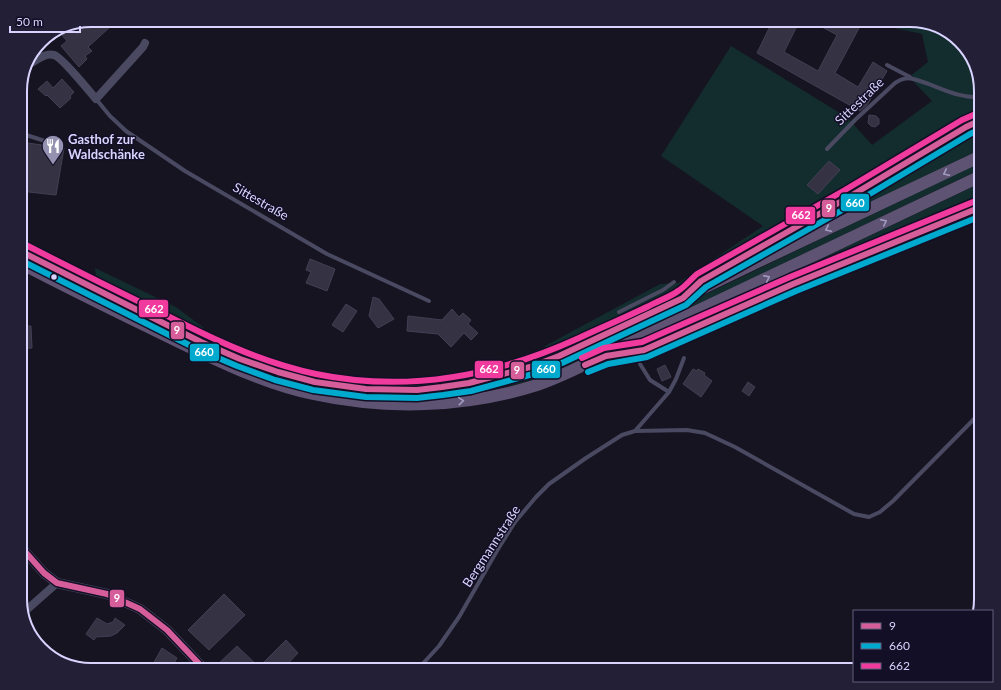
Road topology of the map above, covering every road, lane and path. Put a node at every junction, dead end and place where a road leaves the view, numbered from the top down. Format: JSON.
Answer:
{"nodes":[{"id":1,"x":145,"y":43,"type":"dead end"},
{"id":2,"x":35,"y":60,"type":"edge"},
{"id":3,"x":887,"y":65,"type":"dead end"},
{"id":4,"x":911,"y":78,"type":"junction"},
{"id":5,"x":974,"y":97,"type":"edge"},
{"id":6,"x":96,"y":99,"type":"junction"},
{"id":7,"x":974,"y":123,"type":"edge"},
{"id":8,"x":27,"y":136,"type":"edge"},
{"id":9,"x":48,"y":142,"type":"dead end"},
{"id":10,"x":827,"y":149,"type":"dead end"},
{"id":11,"x":974,"y":159,"type":"edge"},
{"id":12,"x":974,"y":179,"type":"edge"},
{"id":13,"x":974,"y":210,"type":"edge"},
{"id":14,"x":27,"y":255,"type":"edge"},
{"id":15,"x":27,"y":267,"type":"edge"},
{"id":16,"x":674,"y":282,"type":"dead end"},
{"id":17,"x":683,"y":298,"type":"junction"},
{"id":18,"x":429,"y":301,"type":"dead end"},
{"id":19,"x":618,"y":312,"type":"dead end"},
{"id":20,"x":606,"y":356,"type":"junction"},
{"id":21,"x":684,"y":358,"type":"dead end"},
{"id":22,"x":640,"y":364,"type":"dead end"},
{"id":23,"x":669,"y":392,"type":"junction"},
{"id":24,"x":974,"y":419,"type":"edge"},
{"id":25,"x":635,"y":431,"type":"junction"},
{"id":26,"x":27,"y":560,"type":"edge"},
{"id":27,"x":56,"y":583,"type":"junction"},
{"id":28,"x":28,"y":609,"type":"edge"},
{"id":29,"x":198,"y":663,"type":"edge"},
{"id":30,"x":423,"y":663,"type":"edge"}],
"edges":[{"from":1,"to":6,"type":"street"},
{"from":2,"to":6,"type":"street","name":"Sittestraße"},
{"from":3,"to":4,"type":"lane"},
{"from":4,"to":5,"type":"lane"},
{"from":4,"to":10,"type":"lane","name":"Sittestraße"},
{"from":6,"to":18,"type":"lane","name":"Sittestraße"},
{"from":7,"to":17,"type":"main road"},
{"from":8,"to":9,"type":"lane"},
{"from":11,"to":17,"type":"main road","one_way":true},
{"from":20,"to":12,"type":"main road","one_way":true},
{"from":13,"to":20,"type":"main road"},
{"from":14,"to":17,"type":"main road"},
{"from":15,"to":20,"type":"main road","one_way":true},
{"from":16,"to":19,"type":"lane"},
{"from":21,"to":23,"type":"lane"},
{"from":22,"to":23,"type":"lane"},
{"from":23,"to":25,"type":"lane"},
{"from":24,"to":25,"type":"lane","name":"Bergmannstraße"},
{"from":25,"to":30,"type":"lane","name":"Bergmannstraße"},
{"from":26,"to":27,"type":"street"},
{"from":27,"to":28,"type":"street"},
{"from":27,"to":29,"type":"street"}]}
